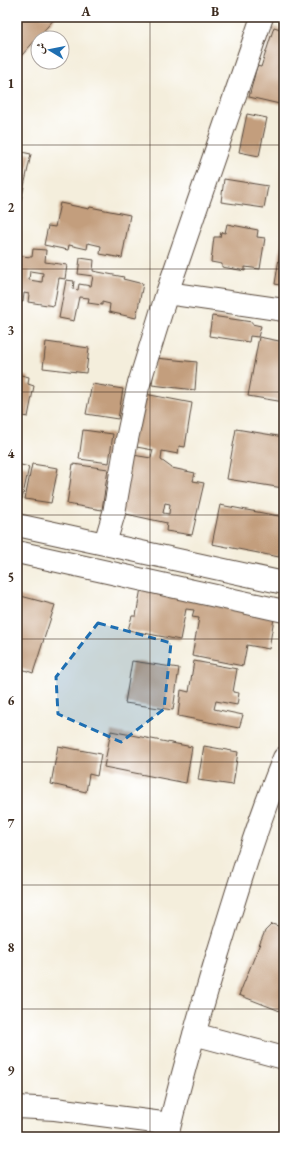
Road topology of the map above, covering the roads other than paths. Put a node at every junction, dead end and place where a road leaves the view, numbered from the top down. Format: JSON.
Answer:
{"nodes":[{"id":1,"x":262,"y":17,"type":"edge"},
{"id":2,"x":167,"y":293,"type":"junction"},
{"id":3,"x":284,"y":310,"type":"edge"},
{"id":4,"x":17,"y":525,"type":"edge"},
{"id":5,"x":105,"y":544,"type":"junction"},
{"id":6,"x":17,"y":552,"type":"edge"},
{"id":7,"x":284,"y":583,"type":"edge"},
{"id":8,"x":284,"y":611,"type":"edge"},
{"id":9,"x":284,"y":758,"type":"edge"},
{"id":10,"x":194,"y":1034,"type":"junction"},
{"id":11,"x":284,"y":1058,"type":"edge"},
{"id":12,"x":17,"y":1107,"type":"edge"},
{"id":13,"x":168,"y":1131,"type":"edge"}],
"edges":[{"from":1,"to":2,"type":"street"},
{"from":2,"to":3,"type":"street"},
{"from":2,"to":5,"type":"street"},
{"from":4,"to":5,"type":"street"},
{"from":5,"to":7,"type":"street"},
{"from":6,"to":8,"type":"street"},
{"from":9,"to":10,"type":"street"},
{"from":10,"to":11,"type":"street"},
{"from":10,"to":13,"type":"street"},
{"from":12,"to":13,"type":"street"}]}
